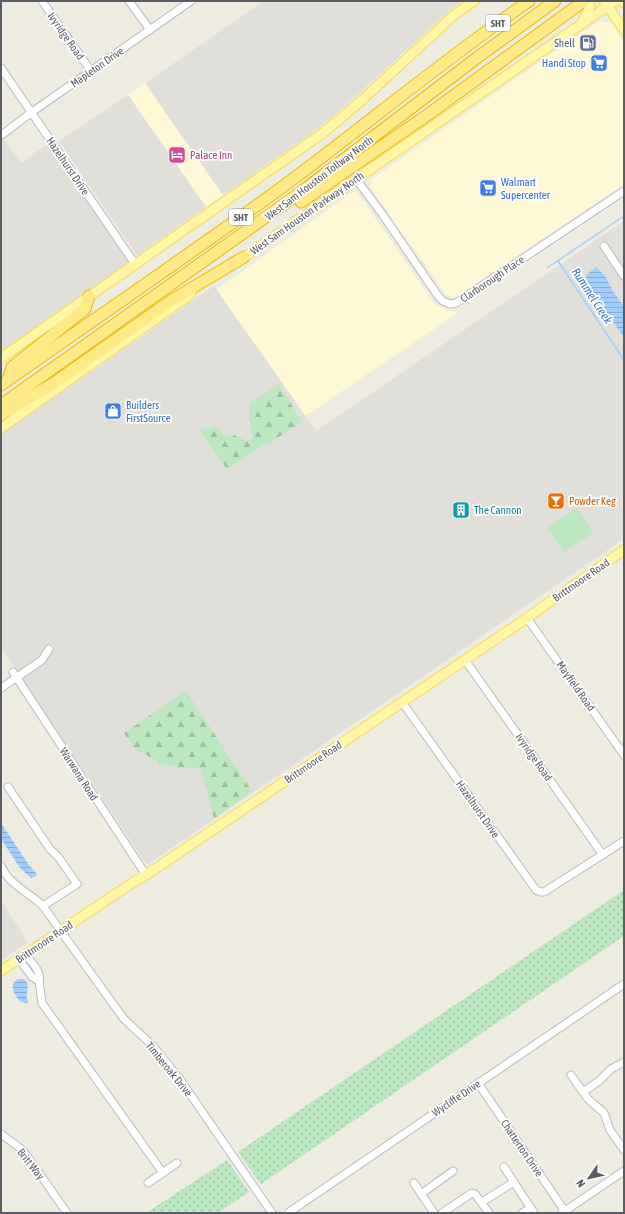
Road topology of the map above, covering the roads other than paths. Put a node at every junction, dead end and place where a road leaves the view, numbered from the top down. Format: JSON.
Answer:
{"nodes":[{"id":1,"x":42,"y":1,"type":"edge"},
{"id":2,"x":129,"y":1,"type":"edge"},
{"id":3,"x":191,"y":1,"type":"edge"},
{"id":4,"x":474,"y":1,"type":"edge"},
{"id":5,"x":529,"y":1,"type":"edge"},
{"id":6,"x":556,"y":1,"type":"edge"},
{"id":7,"x":584,"y":1,"type":"edge"},
{"id":8,"x":589,"y":1,"type":"edge"},
{"id":9,"x":609,"y":3,"type":"edge"},
{"id":10,"x":582,"y":23,"type":"junction"},
{"id":11,"x":150,"y":30,"type":"junction"},
{"id":12,"x":624,"y":30,"type":"edge"},
{"id":13,"x":1,"y":68,"type":"edge"},
{"id":14,"x":91,"y":71,"type":"junction"},
{"id":15,"x":32,"y":112,"type":"junction"},
{"id":16,"x":3,"y":134,"type":"dead end"},
{"id":17,"x":356,"y":178,"type":"junction"},
{"id":18,"x":624,"y":191,"type":"edge"},
{"id":19,"x":604,"y":246,"type":"dead end"},
{"id":20,"x":244,"y":257,"type":"junction"},
{"id":21,"x":136,"y":264,"type":"junction"},
{"id":22,"x":201,"y":264,"type":"junction"},
{"id":23,"x":624,"y":276,"type":"edge"},
{"id":24,"x":89,"y":296,"type":"junction"},
{"id":25,"x":1,"y":358,"type":"edge"},
{"id":26,"x":4,"y":382,"type":"edge"},
{"id":27,"x":1,"y":405,"type":"edge"},
{"id":28,"x":1,"y":415,"type":"edge"},
{"id":29,"x":1,"y":428,"type":"edge"},
{"id":30,"x":624,"y":550,"type":"edge"},
{"id":31,"x":527,"y":618,"type":"junction"},
{"id":32,"x":49,"y":649,"type":"dead end"},
{"id":33,"x":465,"y":660,"type":"junction"},
{"id":34,"x":15,"y":675,"type":"junction"},
{"id":35,"x":1,"y":688,"type":"edge"},
{"id":36,"x":402,"y":702,"type":"junction"},
{"id":37,"x":624,"y":755,"type":"edge"},
{"id":38,"x":8,"y":787,"type":"dead end"},
{"id":39,"x":624,"y":841,"type":"edge"},
{"id":40,"x":603,"y":855,"type":"junction"},
{"id":41,"x":1,"y":866,"type":"edge"},
{"id":42,"x":146,"y":875,"type":"junction"},
{"id":43,"x":43,"y":906,"type":"junction"},
{"id":44,"x":61,"y":930,"type":"junction"},
{"id":45,"x":22,"y":957,"type":"junction"},
{"id":46,"x":1,"y":971,"type":"edge"},
{"id":47,"x":624,"y":984,"type":"edge"},
{"id":48,"x":624,"y":1062,"type":"edge"},
{"id":49,"x":571,"y":1075,"type":"dead end"},
{"id":50,"x":478,"y":1083,"type":"junction"},
{"id":51,"x":583,"y":1092,"type":"junction"},
{"id":52,"x":1,"y":1134,"type":"edge"},
{"id":53,"x":623,"y":1147,"type":"edge"},
{"id":54,"x":177,"y":1163,"type":"dead end"},
{"id":55,"x":504,"y":1167,"type":"dead end"},
{"id":56,"x":453,"y":1171,"type":"dead end"},
{"id":57,"x":624,"y":1171,"type":"edge"},
{"id":58,"x":162,"y":1173,"type":"junction"},
{"id":59,"x":514,"y":1182,"type":"junction"},
{"id":60,"x":148,"y":1183,"type":"dead end"},
{"id":61,"x":414,"y":1183,"type":"dead end"},
{"id":62,"x":421,"y":1194,"type":"junction"},
{"id":63,"x":482,"y":1202,"type":"junction"},
{"id":64,"x":533,"y":1210,"type":"edge"},
{"id":65,"x":565,"y":1212,"type":"edge"},
{"id":66,"x":67,"y":1213,"type":"edge"},
{"id":67,"x":272,"y":1213,"type":"edge"},
{"id":68,"x":288,"y":1213,"type":"edge"},
{"id":69,"x":434,"y":1213,"type":"edge"},
{"id":70,"x":442,"y":1213,"type":"edge"},
{"id":71,"x":489,"y":1213,"type":"edge"},
{"id":72,"x":522,"y":1213,"type":"edge"}],
"edges":[{"from":1,"to":14,"type":"street","name":"Ivyridge Road"},
{"from":2,"to":11,"type":"street"},
{"from":3,"to":11,"type":"street","name":"Mapleton Drive"},
{"from":4,"to":21,"type":"main road"},
{"from":5,"to":26,"type":"highway","name":"West Sam Houston Tollway North","number":"SHT"},
{"from":6,"to":22,"type":"highway","name":"West Sam Houston Tollway North","number":"SHT"},
{"from":7,"to":22,"type":"highway"},
{"from":8,"to":10,"type":"main road"},
{"from":9,"to":10,"type":"main road","name":"West Sam Houston Parkway North"},
{"from":9,"to":12,"type":"main road"},
{"from":10,"to":17,"type":"main road","name":"West Sam Houston Parkway North"},
{"from":11,"to":14,"type":"street","name":"Mapleton Drive"},
{"from":13,"to":15,"type":"street","name":"Hazelhurst Drive"},
{"from":14,"to":15,"type":"street","name":"Mapleton Drive"},
{"from":15,"to":16,"type":"street","name":"Mapleton Drive"},
{"from":15,"to":21,"type":"street","name":"Hazelhurst Drive"},
{"from":17,"to":18,"type":"street","name":"Clarborough Place"},
{"from":17,"to":20,"type":"main road","name":"West Sam Houston Parkway North"},
{"from":19,"to":23,"type":"street"},
{"from":20,"to":28,"type":"highway"},
{"from":20,"to":29,"type":"main road","name":"West Sam Houston Parkway North"},
{"from":21,"to":24,"type":"main road"},
{"from":22,"to":27,"type":"highway","name":"West Sam Houston Tollway North","number":"SHT"},
{"from":24,"to":25,"type":"main road"},
{"from":24,"to":26,"type":"highway"},
{"from":30,"to":31,"type":"main road","name":"Brittmoore Road"},
{"from":31,"to":33,"type":"main road","name":"Brittmoore Road"},
{"from":31,"to":37,"type":"street","name":"Mayfield Road"},
{"from":32,"to":34,"type":"street"},
{"from":33,"to":36,"type":"main road","name":"Brittmoore Road"},
{"from":33,"to":40,"type":"street","name":"Ivyridge Road"},
{"from":34,"to":35,"type":"street"},
{"from":34,"to":42,"type":"street","name":"Warwana Road"},
{"from":36,"to":40,"type":"street","name":"Hazelhurst Drive"},
{"from":36,"to":42,"type":"main road","name":"Brittmoore Road"},
{"from":38,"to":43,"type":"street"},
{"from":39,"to":40,"type":"street","name":"Hazelhurst Drive"},
{"from":41,"to":43,"type":"street","name":"Timberoak Drive"},
{"from":42,"to":44,"type":"main road","name":"Brittmoore Road"},
{"from":43,"to":44,"type":"street","name":"Timberoak Drive"},
{"from":44,"to":45,"type":"main road","name":"Brittmoore Road"},
{"from":44,"to":67,"type":"street","name":"Timberoak Drive"},
{"from":45,"to":46,"type":"main road","name":"Brittmoore Road"},
{"from":45,"to":58,"type":"street"},
{"from":47,"to":50,"type":"street","name":"Wycliffe Drive"},
{"from":48,"to":51,"type":"street"},
{"from":49,"to":51,"type":"street"},
{"from":50,"to":65,"type":"street","name":"Chatterton Drive"},
{"from":50,"to":68,"type":"street","name":"Wycliffe Drive"},
{"from":51,"to":53,"type":"street"},
{"from":52,"to":66,"type":"street","name":"Britt Way"},
{"from":54,"to":58,"type":"street"},
{"from":55,"to":59,"type":"street"},
{"from":56,"to":62,"type":"street"},
{"from":57,"to":65,"type":"street"},
{"from":58,"to":60,"type":"street"},
{"from":59,"to":63,"type":"street"},
{"from":59,"to":64,"type":"street"},
{"from":61,"to":62,"type":"street"},
{"from":62,"to":69,"type":"street"},
{"from":63,"to":70,"type":"street"},
{"from":63,"to":71,"type":"street"},
{"from":64,"to":72,"type":"street"}]}
